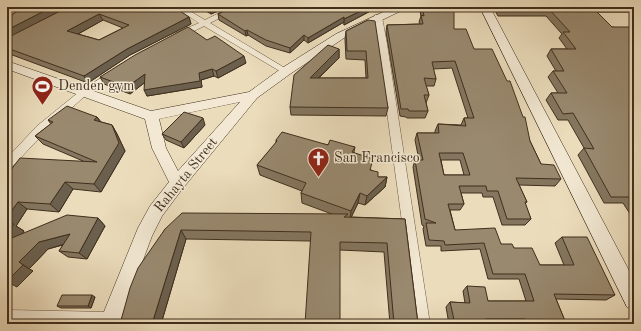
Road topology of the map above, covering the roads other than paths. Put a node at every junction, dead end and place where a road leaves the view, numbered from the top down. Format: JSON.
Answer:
{"nodes":[{"id":1,"x":178,"y":7,"type":"edge"},
{"id":2,"x":237,"y":7,"type":"edge"},
{"id":3,"x":400,"y":7,"type":"edge"},
{"id":4,"x":485,"y":7,"type":"edge"},
{"id":5,"x":378,"y":17,"type":"junction"},
{"id":6,"x":203,"y":23,"type":"junction"},
{"id":7,"x":170,"y":40,"type":"edge"},
{"id":8,"x":7,"y":65,"type":"edge"},
{"id":9,"x":119,"y":70,"type":"edge"},
{"id":10,"x":286,"y":71,"type":"junction"},
{"id":11,"x":83,"y":93,"type":"junction"},
{"id":12,"x":253,"y":95,"type":"junction"},
{"id":13,"x":151,"y":116,"type":"junction"},
{"id":14,"x":7,"y":165,"type":"edge"},
{"id":15,"x":177,"y":182,"type":"junction"},
{"id":16,"x":634,"y":300,"type":"edge"},
{"id":17,"x":7,"y":317,"type":"edge"},
{"id":18,"x":109,"y":322,"type":"edge"},
{"id":19,"x":423,"y":324,"type":"edge"}],
"edges":[{"from":1,"to":6,"type":"street"},
{"from":2,"to":6,"type":"street"},
{"from":3,"to":5,"type":"street","name":"Rahayta Street"},
{"from":4,"to":16,"type":"street"},
{"from":5,"to":10,"type":"street","name":"Rahayta Street"},
{"from":5,"to":19,"type":"street"},
{"from":6,"to":7,"type":"street"},
{"from":6,"to":10,"type":"street"},
{"from":8,"to":11,"type":"street"},
{"from":9,"to":11,"type":"street"},
{"from":10,"to":12,"type":"street","name":"Rahayta Street"},
{"from":11,"to":13,"type":"street"},
{"from":11,"to":14,"type":"street"},
{"from":12,"to":13,"type":"street"},
{"from":12,"to":15,"type":"street","name":"Rahayta Street"},
{"from":13,"to":15,"type":"street"},
{"from":15,"to":18,"type":"street","name":"Rahayta Street"},
{"from":17,"to":18,"type":"street"}]}
